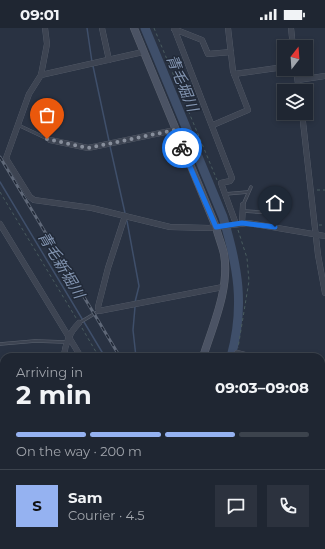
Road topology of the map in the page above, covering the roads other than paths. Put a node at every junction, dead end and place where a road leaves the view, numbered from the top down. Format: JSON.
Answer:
{"nodes":[{"id":1,"x":45,"y":28,"type":"edge"},
{"id":2,"x":102,"y":28,"type":"edge"},
{"id":3,"x":134,"y":28,"type":"edge"},
{"id":4,"x":174,"y":28,"type":"edge"},
{"id":5,"x":228,"y":28,"type":"edge"},
{"id":6,"x":291,"y":28,"type":"edge"},
{"id":7,"x":185,"y":30,"type":"edge"},
{"id":8,"x":292,"y":40,"type":"edge"},
{"id":9,"x":143,"y":52,"type":"junction"},
{"id":10,"x":231,"y":52,"type":"junction"},
{"id":11,"x":109,"y":60,"type":"junction"},
{"id":12,"x":277,"y":68,"type":"edge"},
{"id":13,"x":234,"y":74,"type":"junction"},
{"id":14,"x":40,"y":75,"type":"junction"},
{"id":15,"x":297,"y":76,"type":"edge"},
{"id":16,"x":325,"y":76,"type":"edge"},
{"id":17,"x":298,"y":80,"type":"junction"},
{"id":18,"x":298,"y":84,"type":"edge"},
{"id":19,"x":303,"y":120,"type":"edge"},
{"id":20,"x":213,"y":124,"type":"junction"},
{"id":21,"x":18,"y":125,"type":"junction"},
{"id":22,"x":175,"y":130,"type":"junction"},
{"id":23,"x":50,"y":140,"type":"joint"},
{"id":24,"x":4,"y":161,"type":"edge"},
{"id":25,"x":250,"y":187,"type":"dead end"},
{"id":26,"x":248,"y":192,"type":"junction"},
{"id":27,"x":225,"y":195,"type":"junction"},
{"id":28,"x":243,"y":208,"type":"junction"},
{"id":29,"x":125,"y":216,"type":"junction"},
{"id":30,"x":242,"y":223,"type":"junction"},
{"id":31,"x":0,"y":224,"type":"edge"},
{"id":32,"x":234,"y":224,"type":"junction"},
{"id":33,"x":218,"y":227,"type":"junction"},
{"id":34,"x":275,"y":227,"type":"junction"},
{"id":35,"x":316,"y":234,"type":"junction"},
{"id":36,"x":325,"y":236,"type":"edge"},
{"id":37,"x":223,"y":287,"type":"junction"},
{"id":38,"x":325,"y":293,"type":"edge"},
{"id":39,"x":99,"y":311,"type":"junction"},
{"id":40,"x":79,"y":323,"type":"joint"},
{"id":41,"x":68,"y":336,"type":"junction"},
{"id":42,"x":66,"y":342,"type":"junction"},
{"id":43,"x":0,"y":344,"type":"edge"},
{"id":44,"x":65,"y":353,"type":"edge"},
{"id":45,"x":79,"y":353,"type":"edge"},
{"id":46,"x":204,"y":353,"type":"edge"}],
"edges":[{"from":1,"to":14,"type":"street"},
{"from":2,"to":11,"type":"street"},
{"from":3,"to":9,"type":"street"},
{"from":4,"to":7,"type":"street"},
{"from":4,"to":20,"type":"street"},
{"from":5,"to":10,"type":"street"},
{"from":6,"to":8,"type":"street"},
{"from":7,"to":10,"type":"street"},
{"from":9,"to":11,"type":"street"},
{"from":9,"to":22,"type":"street"},
{"from":10,"to":13,"type":"street"},
{"from":11,"to":14,"type":"street"},
{"from":12,"to":13,"type":"street"},
{"from":13,"to":20,"type":"street"},
{"from":14,"to":21,"type":"street"},
{"from":15,"to":17,"type":"street"},
{"from":16,"to":17,"type":"street"},
{"from":17,"to":18,"type":"street"},
{"from":19,"to":35,"type":"street"},
{"from":20,"to":27,"type":"street"},
{"from":21,"to":23,"type":"lane"},
{"from":21,"to":24,"type":"street"},
{"from":22,"to":23,"type":"street"},
{"from":22,"to":33,"type":"street"},
{"from":24,"to":29,"type":"street"},
{"from":25,"to":26,"type":"lane"},
{"from":26,"to":27,"type":"lane"},
{"from":26,"to":28,"type":"lane"},
{"from":27,"to":32,"type":"street"},
{"from":28,"to":30,"type":"street"},
{"from":28,"to":34,"type":"lane"},
{"from":29,"to":33,"type":"street"},
{"from":29,"to":39,"type":"street"},
{"from":30,"to":32,"type":"street"},
{"from":30,"to":34,"type":"street"},
{"from":31,"to":41,"type":"street"},
{"from":32,"to":33,"type":"street"},
{"from":33,"to":37,"type":"street"},
{"from":34,"to":35,"type":"street"},
{"from":35,"to":36,"type":"street"},
{"from":35,"to":38,"type":"street"},
{"from":37,"to":39,"type":"street"},
{"from":37,"to":46,"type":"street"},
{"from":39,"to":40,"type":"lane"},
{"from":40,"to":41,"type":"street"},
{"from":41,"to":42,"type":"street"},
{"from":41,"to":45,"type":"street"},
{"from":42,"to":43,"type":"lane"},
{"from":42,"to":44,"type":"street"}]}
